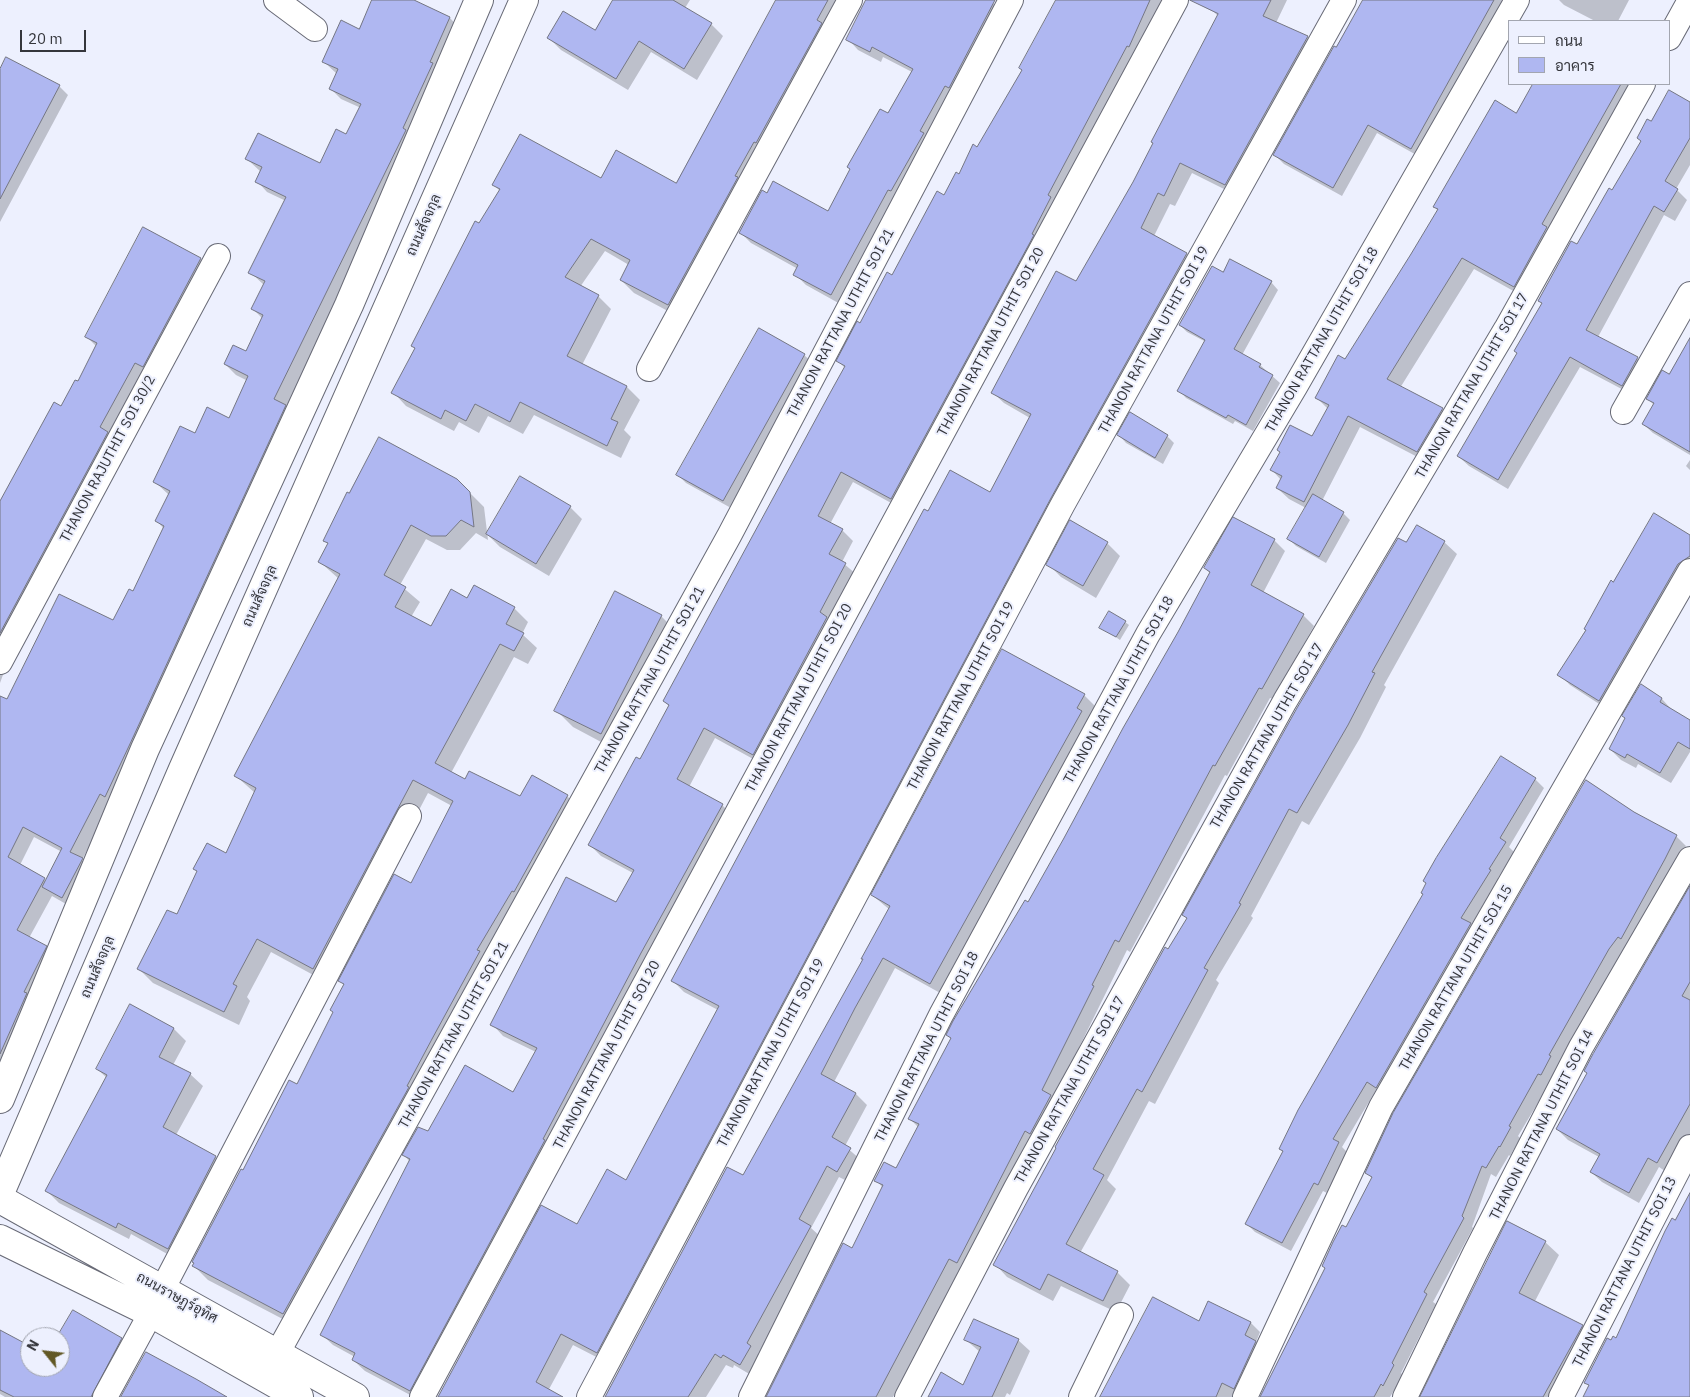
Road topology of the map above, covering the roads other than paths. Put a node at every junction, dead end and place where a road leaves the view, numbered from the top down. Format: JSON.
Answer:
{"nodes":[{"id":1,"x":276,"y":0,"type":"edge"},
{"id":2,"x":479,"y":0,"type":"edge"},
{"id":3,"x":524,"y":0,"type":"edge"},
{"id":4,"x":850,"y":0,"type":"edge"},
{"id":5,"x":1011,"y":0,"type":"edge"},
{"id":6,"x":1176,"y":0,"type":"edge"},
{"id":7,"x":1344,"y":0,"type":"edge"},
{"id":8,"x":1517,"y":0,"type":"edge"},
{"id":9,"x":1690,"y":0,"type":"edge"},
{"id":10,"x":315,"y":30,"type":"dead end"},
{"id":11,"x":1670,"y":36,"type":"edge"},
{"id":12,"x":1642,"y":85,"type":"edge"},
{"id":13,"x":218,"y":256,"type":"dead end"},
{"id":14,"x":1690,"y":294,"type":"edge"},
{"id":15,"x":649,"y":368,"type":"dead end"},
{"id":16,"x":1623,"y":412,"type":"dead end"},
{"id":17,"x":1690,"y":571,"type":"edge"},
{"id":18,"x":0,"y":662,"type":"edge"},
{"id":19,"x":409,"y":816,"type":"dead end"},
{"id":20,"x":1690,"y":859,"type":"edge"},
{"id":21,"x":0,"y":1099,"type":"edge"},
{"id":22,"x":1690,"y":1147,"type":"edge"},
{"id":23,"x":0,"y":1192,"type":"edge"},
{"id":24,"x":0,"y":1199,"type":"edge"},
{"id":25,"x":0,"y":1239,"type":"edge"},
{"id":26,"x":156,"y":1302,"type":"junction"},
{"id":27,"x":1121,"y":1315,"type":"dead end"},
{"id":28,"x":277,"y":1354,"type":"junction"},
{"id":29,"x":105,"y":1397,"type":"edge"},
{"id":30,"x":299,"y":1397,"type":"edge"},
{"id":31,"x":355,"y":1397,"type":"edge"},
{"id":32,"x":422,"y":1397,"type":"edge"},
{"id":33,"x":589,"y":1397,"type":"edge"},
{"id":34,"x":751,"y":1397,"type":"edge"},
{"id":35,"x":907,"y":1397,"type":"edge"},
{"id":36,"x":1081,"y":1397,"type":"edge"},
{"id":37,"x":1245,"y":1397,"type":"edge"},
{"id":38,"x":1405,"y":1397,"type":"edge"},
{"id":39,"x":1561,"y":1397,"type":"edge"}],
"edges":[{"from":1,"to":10,"type":"street"},
{"from":2,"to":21,"type":"street"},
{"from":3,"to":23,"type":"street","name":"ถนนสัจจกุล"},
{"from":4,"to":15,"type":"street"},
{"from":5,"to":28,"type":"street","name":"THANON RATTANA UTHIT SOI 21"},
{"from":6,"to":32,"type":"street","name":"THANON RATTANA UTHIT SOI 20"},
{"from":7,"to":33,"type":"street","name":"THANON RATTANA UTHIT SOI 19"},
{"from":8,"to":34,"type":"street","name":"THANON RATTANA UTHIT SOI 18"},
{"from":9,"to":11,"type":"street"},
{"from":12,"to":35,"type":"street","name":"THANON RATTANA UTHIT SOI 17"},
{"from":13,"to":18,"type":"street","name":"THANON RAJUTHIT SOI 30/2"},
{"from":14,"to":16,"type":"street"},
{"from":17,"to":37,"type":"street","name":"THANON RATTANA UTHIT SOI 15"},
{"from":19,"to":26,"type":"street"},
{"from":20,"to":38,"type":"street","name":"THANON RATTANA UTHIT SOI 14"},
{"from":22,"to":39,"type":"street","name":"THANON RATTANA UTHIT SOI 13"},
{"from":24,"to":26,"type":"street","name":"ถนนราษฏร์อุทิศ"},
{"from":25,"to":26,"type":"street","name":"ถนนราษฏร์อุทิศ"},
{"from":26,"to":28,"type":"street","name":"ถนนราษฏร์อุทิศ"},
{"from":26,"to":29,"type":"street"},
{"from":26,"to":30,"type":"street","name":"ถนนราษฏร์อุทิศ"},
{"from":27,"to":36,"type":"street"},
{"from":28,"to":31,"type":"street","name":"ถนนราษฏร์อุทิศ"}]}
